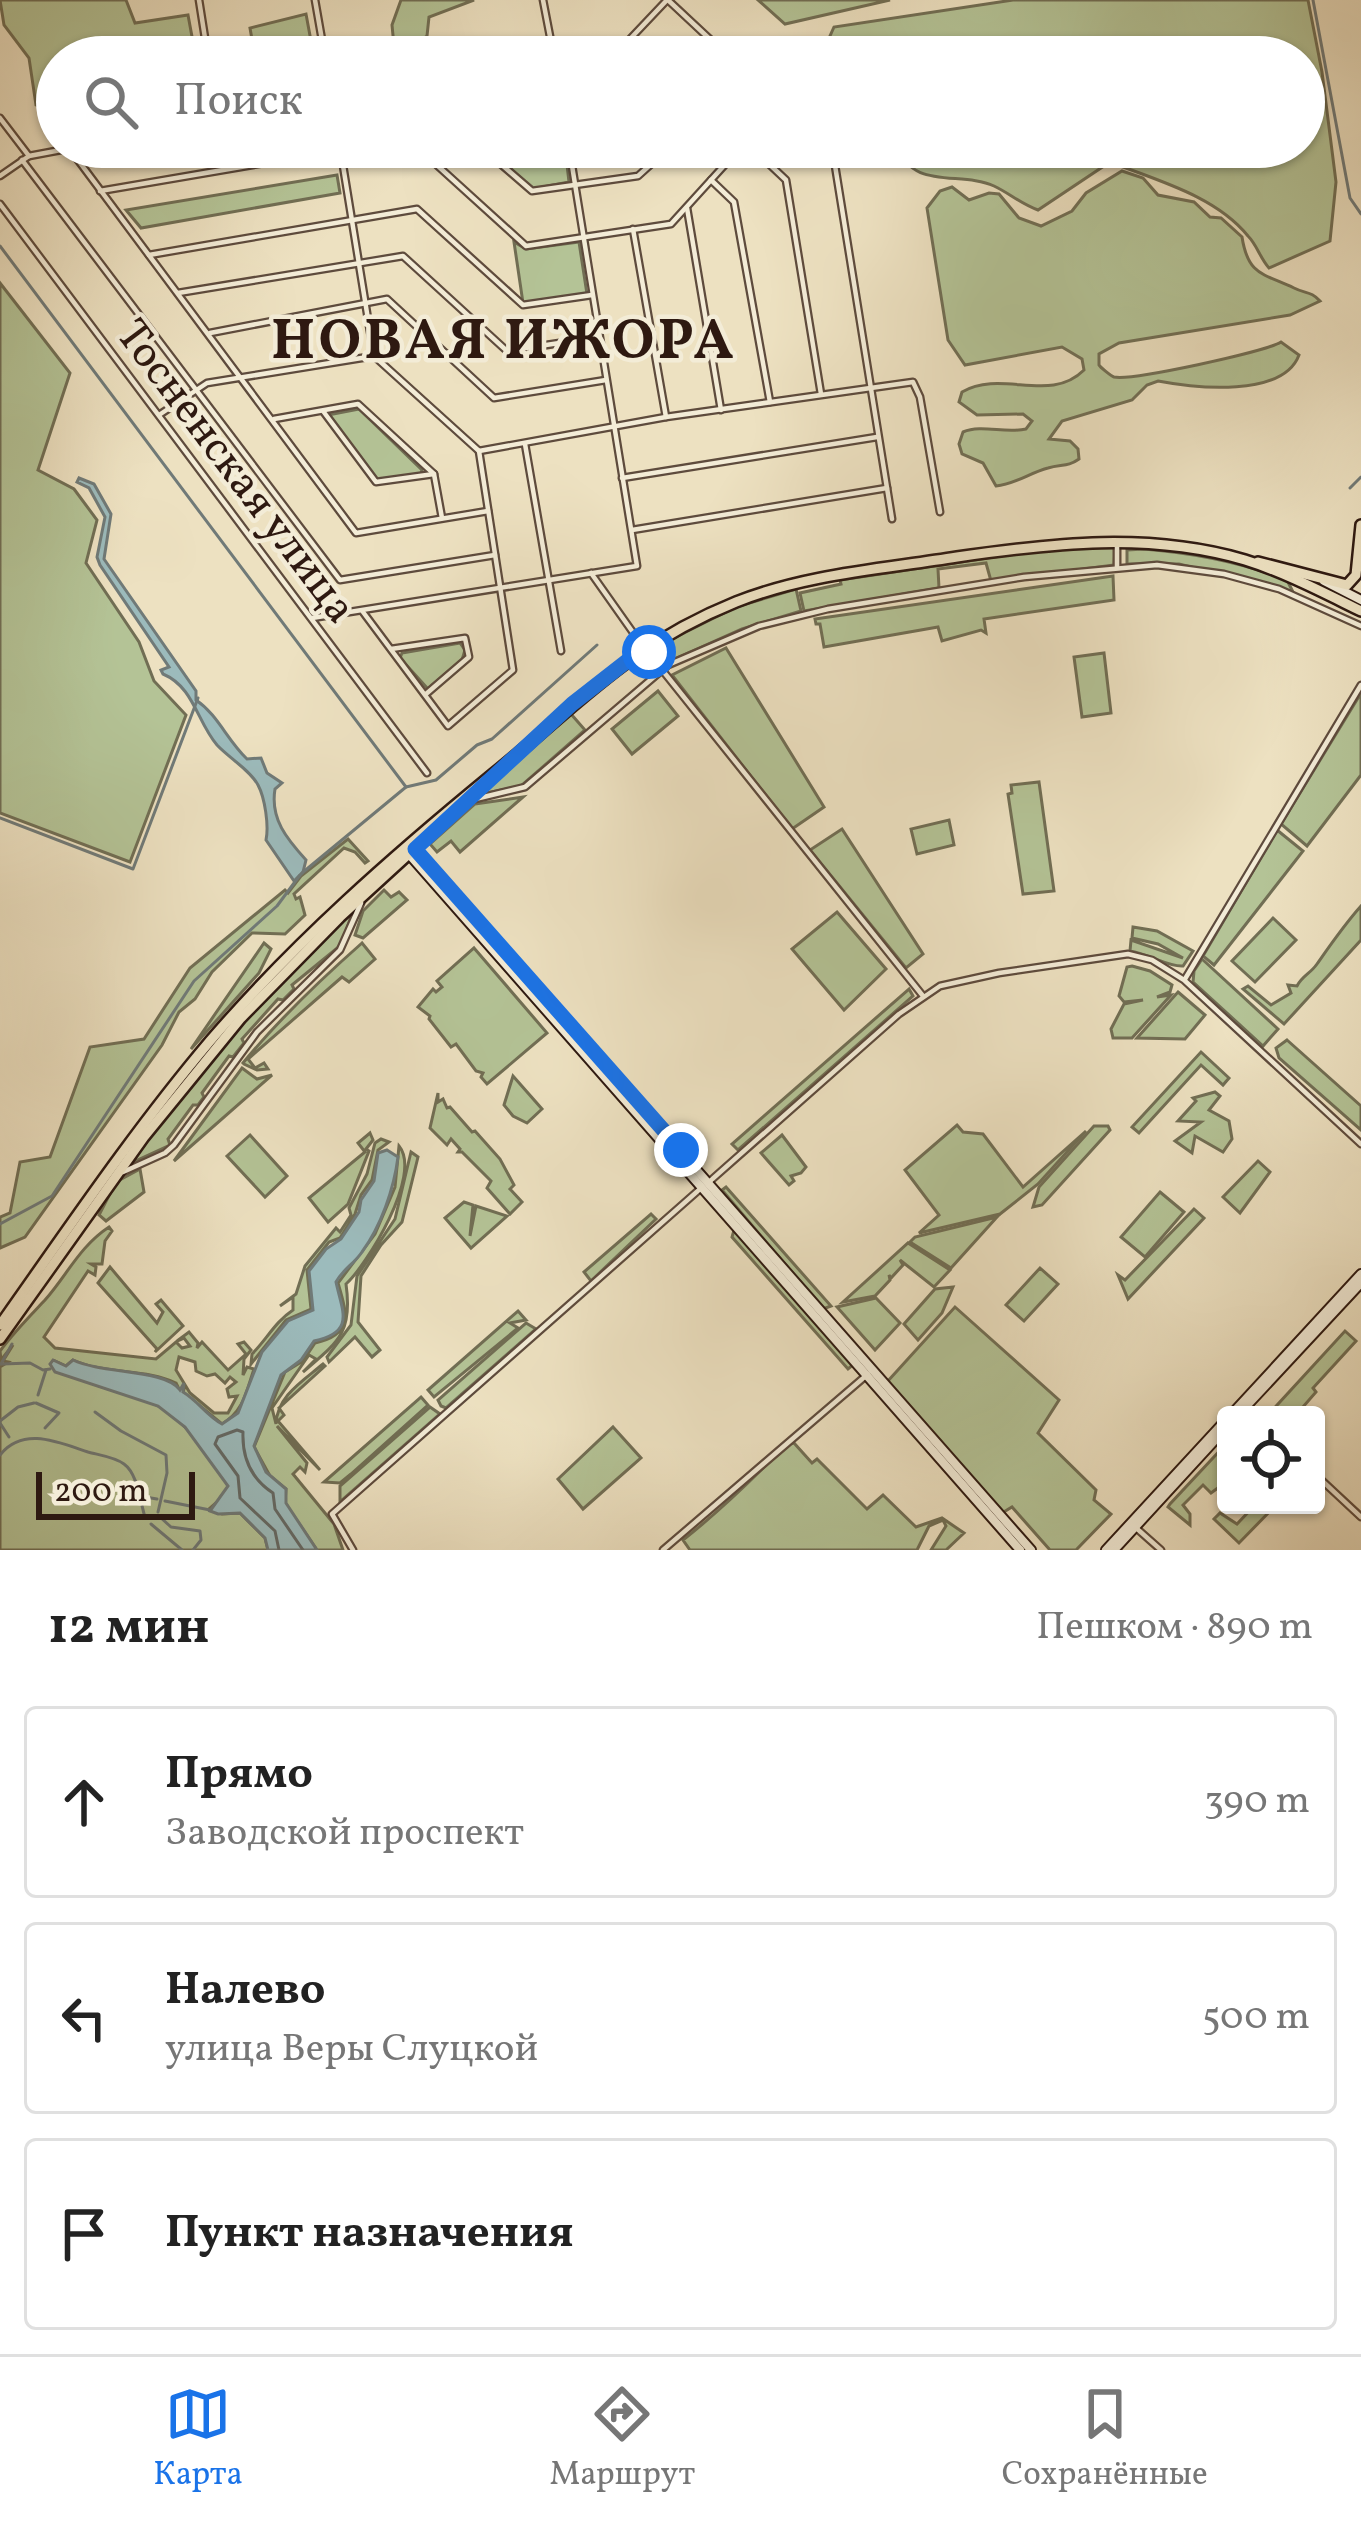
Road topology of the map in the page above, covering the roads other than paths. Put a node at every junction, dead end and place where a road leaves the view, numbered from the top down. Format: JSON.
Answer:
{"nodes":[{"id":1,"x":199,"y":0,"type":"edge"},
{"id":2,"x":315,"y":0,"type":"edge"},
{"id":3,"x":543,"y":0,"type":"edge"},
{"id":4,"x":667,"y":0,"type":"edge"},
{"id":5,"x":205,"y":36,"type":"edge"},
{"id":6,"x":321,"y":36,"type":"edge"},
{"id":7,"x":550,"y":36,"type":"edge"},
{"id":8,"x":633,"y":36,"type":"edge"},
{"id":9,"x":706,"y":36,"type":"edge"},
{"id":10,"x":0,"y":118,"type":"edge"},
{"id":11,"x":36,"y":156,"type":"edge"},
{"id":12,"x":25,"y":158,"type":"junction"},
{"id":13,"x":83,"y":168,"type":"edge"},
{"id":14,"x":231,"y":168,"type":"edge"},
{"id":15,"x":343,"y":168,"type":"edge"},
{"id":16,"x":439,"y":168,"type":"edge"},
{"id":17,"x":505,"y":168,"type":"edge"},
{"id":18,"x":572,"y":168,"type":"edge"},
{"id":19,"x":647,"y":168,"type":"edge"},
{"id":20,"x":721,"y":168,"type":"edge"},
{"id":21,"x":773,"y":168,"type":"edge"},
{"id":22,"x":836,"y":168,"type":"edge"},
{"id":23,"x":0,"y":176,"type":"edge"},
{"id":24,"x":710,"y":180,"type":"junction"},
{"id":25,"x":575,"y":185,"type":"junction"},
{"id":26,"x":100,"y":191,"type":"junction"},
{"id":27,"x":0,"y":205,"type":"edge"},
{"id":28,"x":686,"y":207,"type":"junction"},
{"id":29,"x":352,"y":218,"type":"junction"},
{"id":30,"x":633,"y":230,"type":"junction"},
{"id":31,"x":583,"y":239,"type":"junction"},
{"id":32,"x":148,"y":254,"type":"junction"},
{"id":33,"x":359,"y":262,"type":"junction"},
{"id":34,"x":178,"y":293,"type":"junction"},
{"id":35,"x":592,"y":295,"type":"junction"},
{"id":36,"x":366,"y":304,"type":"junction"},
{"id":37,"x":208,"y":334,"type":"junction"},
{"id":38,"x":599,"y":337,"type":"junction"},
{"id":39,"x":374,"y":356,"type":"junction"},
{"id":40,"x":242,"y":376,"type":"junction"},
{"id":41,"x":606,"y":380,"type":"junction"},
{"id":42,"x":872,"y":387,"type":"junction"},
{"id":43,"x":196,"y":388,"type":"junction"},
{"id":44,"x":821,"y":394,"type":"junction"},
{"id":45,"x":770,"y":401,"type":"junction"},
{"id":46,"x":721,"y":410,"type":"junction"},
{"id":47,"x":322,"y":411,"type":"junction"},
{"id":48,"x":158,"y":415,"type":"junction"},
{"id":49,"x":666,"y":417,"type":"junction"},
{"id":50,"x":274,"y":419,"type":"junction"},
{"id":51,"x":614,"y":427,"type":"junction"},
{"id":52,"x":879,"y":437,"type":"junction"},
{"id":53,"x":525,"y":444,"type":"junction"},
{"id":54,"x":478,"y":451,"type":"junction"},
{"id":55,"x":434,"y":474,"type":"junction"},
{"id":56,"x":622,"y":478,"type":"junction"},
{"id":57,"x":887,"y":488,"type":"junction"},
{"id":58,"x":488,"y":511,"type":"junction"},
{"id":59,"x":940,"y":512,"type":"dead end"},
{"id":60,"x":442,"y":518,"type":"junction"},
{"id":61,"x":892,"y":519,"type":"dead end"},
{"id":62,"x":1361,"y":525,"type":"edge"},
{"id":63,"x":631,"y":530,"type":"junction"},
{"id":64,"x":1118,"y":542,"type":"junction"},
{"id":65,"x":495,"y":556,"type":"junction"},
{"id":66,"x":1252,"y":562,"type":"junction"},
{"id":67,"x":1360,"y":564,"type":"edge"},
{"id":68,"x":1117,"y":567,"type":"junction"},
{"id":69,"x":591,"y":573,"type":"junction"},
{"id":70,"x":1286,"y":577,"type":"junction"},
{"id":71,"x":548,"y":579,"type":"junction"},
{"id":72,"x":1323,"y":580,"type":"junction"},
{"id":73,"x":500,"y":586,"type":"junction"},
{"id":74,"x":1301,"y":598,"type":"junction"},
{"id":75,"x":1361,"y":600,"type":"edge"},
{"id":76,"x":362,"y":610,"type":"junction"},
{"id":77,"x":1361,"y":610,"type":"edge"},
{"id":78,"x":312,"y":618,"type":"junction"},
{"id":79,"x":1361,"y":626,"type":"edge"},
{"id":80,"x":645,"y":647,"type":"junction"},
{"id":81,"x":391,"y":649,"type":"junction"},
{"id":82,"x":561,"y":651,"type":"dead end"},
{"id":83,"x":662,"y":669,"type":"junction"},
{"id":84,"x":1361,"y":685,"type":"edge"},
{"id":85,"x":425,"y":695,"type":"junction"},
{"id":86,"x":427,"y":773,"type":"dead end"},
{"id":87,"x":493,"y":774,"type":"junction"},
{"id":88,"x":471,"y":800,"type":"junction"},
{"id":89,"x":410,"y":850,"type":"junction"},
{"id":90,"x":364,"y":894,"type":"junction"},
{"id":91,"x":1184,"y":980,"type":"junction"},
{"id":92,"x":922,"y":996,"type":"junction"},
{"id":93,"x":1361,"y":1144,"type":"edge"},
{"id":94,"x":118,"y":1173,"type":"junction"},
{"id":95,"x":705,"y":1185,"type":"junction"},
{"id":96,"x":1361,"y":1278,"type":"edge"},
{"id":97,"x":0,"y":1325,"type":"edge"},
{"id":98,"x":0,"y":1339,"type":"edge"},
{"id":99,"x":870,"y":1372,"type":"junction"},
{"id":100,"x":1246,"y":1406,"type":"edge"},
{"id":101,"x":1246,"y":1406,"type":"edge"},
{"id":102,"x":1217,"y":1437,"type":"edge"},
{"id":103,"x":1325,"y":1483,"type":"edge"},
{"id":104,"x":1361,"y":1516,"type":"edge"},
{"id":105,"x":1133,"y":1525,"type":"junction"},
{"id":106,"x":353,"y":1550,"type":"edge"},
{"id":107,"x":663,"y":1550,"type":"edge"},
{"id":108,"x":1020,"y":1550,"type":"edge"},
{"id":109,"x":1031,"y":1550,"type":"edge"},
{"id":110,"x":1110,"y":1550,"type":"edge"},
{"id":111,"x":1161,"y":1550,"type":"edge"}],
"edges":[{"from":1,"to":5,"type":"street"},
{"from":2,"to":6,"type":"street"},
{"from":3,"to":7,"type":"street"},
{"from":4,"to":8,"type":"street"},
{"from":4,"to":9,"type":"street"},
{"from":10,"to":12,"type":"street"},
{"from":11,"to":12,"type":"street"},
{"from":12,"to":23,"type":"street"},
{"from":12,"to":43,"type":"street"},
{"from":13,"to":26,"type":"street"},
{"from":14,"to":26,"type":"street"},
{"from":15,"to":29,"type":"street"},
{"from":16,"to":31,"type":"street"},
{"from":17,"to":25,"type":"street"},
{"from":18,"to":25,"type":"street"},
{"from":19,"to":25,"type":"street"},
{"from":20,"to":24,"type":"street"},
{"from":21,"to":44,"type":"street"},
{"from":22,"to":42,"type":"street"},
{"from":24,"to":28,"type":"street"},
{"from":24,"to":45,"type":"street"},
{"from":25,"to":31,"type":"street"},
{"from":26,"to":32,"type":"street"},
{"from":27,"to":48,"type":"street","name":"Тосненская улица"},
{"from":28,"to":30,"type":"street"},
{"from":28,"to":46,"type":"street"},
{"from":29,"to":32,"type":"street"},
{"from":29,"to":33,"type":"street"},
{"from":29,"to":35,"type":"street"},
{"from":30,"to":31,"type":"street"},
{"from":30,"to":49,"type":"street"},
{"from":31,"to":35,"type":"street"},
{"from":32,"to":34,"type":"street"},
{"from":33,"to":34,"type":"street"},
{"from":33,"to":36,"type":"street"},
{"from":33,"to":38,"type":"street"},
{"from":34,"to":37,"type":"street"},
{"from":35,"to":38,"type":"street"},
{"from":36,"to":37,"type":"street"},
{"from":36,"to":39,"type":"street"},
{"from":36,"to":41,"type":"street"},
{"from":37,"to":40,"type":"street"},
{"from":38,"to":41,"type":"street"},
{"from":39,"to":40,"type":"street"},
{"from":39,"to":54,"type":"street"},
{"from":40,"to":43,"type":"street"},
{"from":40,"to":50,"type":"street"},
{"from":41,"to":51,"type":"street"},
{"from":42,"to":44,"type":"street"},
{"from":42,"to":52,"type":"street"},
{"from":42,"to":59,"type":"street"},
{"from":43,"to":48,"type":"street"},
{"from":43,"to":65,"type":"street"},
{"from":44,"to":45,"type":"street"},
{"from":45,"to":46,"type":"street"},
{"from":46,"to":49,"type":"street"},
{"from":47,"to":50,"type":"street"},
{"from":47,"to":55,"type":"street"},
{"from":47,"to":55,"type":"street"},
{"from":48,"to":78,"type":"street","name":"Тосненская улица"},
{"from":49,"to":51,"type":"street"},
{"from":50,"to":60,"type":"street"},
{"from":51,"to":53,"type":"street"},
{"from":51,"to":56,"type":"street"},
{"from":52,"to":56,"type":"street"},
{"from":52,"to":57,"type":"street"},
{"from":53,"to":54,"type":"street"},
{"from":53,"to":71,"type":"street"},
{"from":54,"to":58,"type":"street"},
{"from":55,"to":60,"type":"street"},
{"from":56,"to":63,"type":"street"},
{"from":57,"to":61,"type":"street"},
{"from":57,"to":63,"type":"street"},
{"from":58,"to":60,"type":"street"},
{"from":58,"to":65,"type":"street"},
{"from":62,"to":67,"type":"main road"},
{"from":63,"to":69,"type":"street"},
{"from":64,"to":66,"type":"main road"},
{"from":64,"to":68,"type":"street"},
{"from":64,"to":80,"type":"main road"},
{"from":65,"to":73,"type":"street"},
{"from":66,"to":70,"type":"main road"},
{"from":66,"to":72,"type":"main road"},
{"from":67,"to":72,"type":"main road"},
{"from":68,"to":74,"type":"street"},
{"from":68,"to":83,"type":"street"},
{"from":69,"to":71,"type":"street"},
{"from":69,"to":80,"type":"street"},
{"from":70,"to":74,"type":"street"},
{"from":70,"to":77,"type":"main road"},
{"from":71,"to":73,"type":"street"},
{"from":71,"to":82,"type":"street"},
{"from":72,"to":75,"type":"street"},
{"from":73,"to":76,"type":"street"},
{"from":73,"to":85,"type":"street"},
{"from":74,"to":79,"type":"street"},
{"from":76,"to":78,"type":"street"},
{"from":76,"to":81,"type":"street"},
{"from":78,"to":86,"type":"street","name":"Тосненская улица"},
{"from":80,"to":83,"type":"street"},
{"from":80,"to":87,"type":"main road"},
{"from":81,"to":85,"type":"street"},
{"from":81,"to":85,"type":"street"},
{"from":83,"to":88,"type":"street"},
{"from":83,"to":92,"type":"street"},
{"from":84,"to":91,"type":"street"},
{"from":87,"to":88,"type":"main road"},
{"from":87,"to":89,"type":"main road"},
{"from":88,"to":89,"type":"main road"},
{"from":89,"to":90,"type":"main road"},
{"from":89,"to":95,"type":"street"},
{"from":89,"to":97,"type":"main road"},
{"from":90,"to":94,"type":"main road"},
{"from":90,"to":94,"type":"street"},
{"from":91,"to":92,"type":"street"},
{"from":91,"to":93,"type":"street"},
{"from":92,"to":95,"type":"street"},
{"from":94,"to":98,"type":"main road"},
{"from":95,"to":99,"type":"street"},
{"from":95,"to":106,"type":"street"},
{"from":96,"to":100,"type":"street"},
{"from":96,"to":101,"type":"street"},
{"from":99,"to":107,"type":"street"},
{"from":99,"to":108,"type":"street"},
{"from":99,"to":109,"type":"street"},
{"from":102,"to":105,"type":"street"},
{"from":103,"to":104,"type":"street"},
{"from":105,"to":110,"type":"street"},
{"from":105,"to":111,"type":"street"}]}
